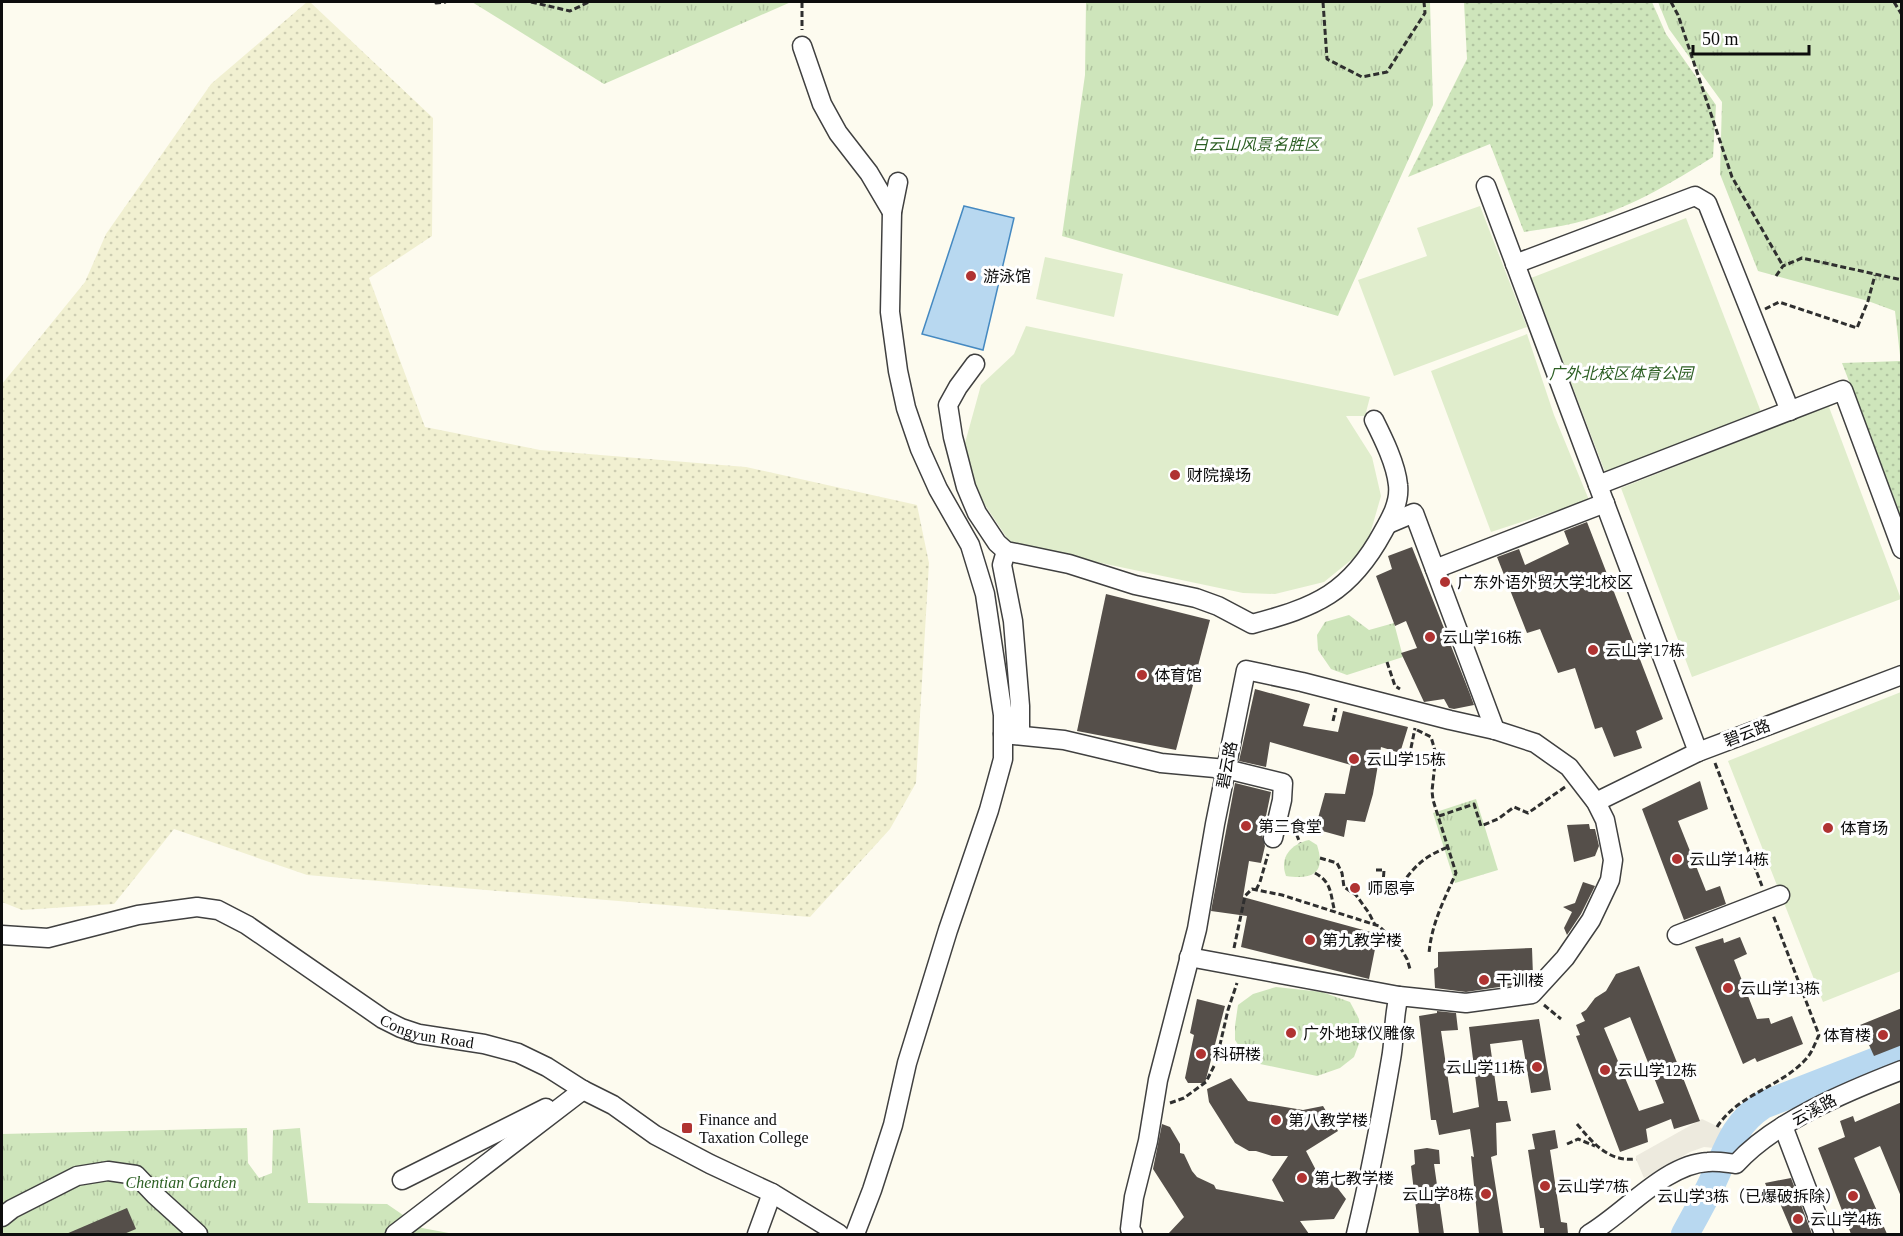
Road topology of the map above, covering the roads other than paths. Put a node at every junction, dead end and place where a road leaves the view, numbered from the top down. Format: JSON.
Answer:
{"nodes":[{"id":1,"x":802,"y":46,"type":"road end"},
{"id":2,"x":897,"y":182,"type":"dead end"},
{"id":3,"x":1486,"y":186,"type":"dead end"},
{"id":4,"x":892,"y":212,"type":"junction"},
{"id":5,"x":1515,"y":264,"type":"junction"},
{"id":6,"x":975,"y":364,"type":"dead end"},
{"id":7,"x":1790,"y":411,"type":"junction"},
{"id":8,"x":1374,"y":420,"type":"dead end"},
{"id":9,"x":1598,"y":485,"type":"junction"},
{"id":10,"x":1605,"y":503,"type":"junction"},
{"id":11,"x":1388,"y":524,"type":"junction"},
{"id":12,"x":1902,"y":549,"type":"edge"},
{"id":13,"x":1006,"y":551,"type":"junction"},
{"id":14,"x":1435,"y":569,"type":"junction"},
{"id":15,"x":1902,"y":675,"type":"edge"},
{"id":16,"x":1495,"y":730,"type":"junction"},
{"id":17,"x":1012,"y":735,"type":"junction"},
{"id":18,"x":1703,"y":750,"type":"junction"},
{"id":19,"x":1226,"y":769,"type":"junction"},
{"id":20,"x":1596,"y":802,"type":"junction"},
{"id":21,"x":1273,"y":838,"type":"road end"},
{"id":22,"x":1774,"y":897,"type":"road end"},
{"id":23,"x":2,"y":935,"type":"edge"},
{"id":24,"x":1677,"y":935,"type":"dead end"},
{"id":25,"x":1189,"y":957,"type":"junction"},
{"id":26,"x":1399,"y":996,"type":"junction"},
{"id":27,"x":1902,"y":1070,"type":"edge"},
{"id":28,"x":583,"y":1090,"type":"junction"},
{"id":29,"x":1783,"y":1126,"type":"junction"},
{"id":30,"x":402,"y":1180,"type":"dead end"},
{"id":31,"x":772,"y":1193,"type":"junction"},
{"id":32,"x":2,"y":1217,"type":"edge"},
{"id":33,"x":198,"y":1234,"type":"edge"},
{"id":34,"x":395,"y":1234,"type":"edge"},
{"id":35,"x":757,"y":1234,"type":"edge"},
{"id":36,"x":839,"y":1234,"type":"edge"},
{"id":37,"x":855,"y":1234,"type":"edge"},
{"id":38,"x":1133,"y":1234,"type":"edge"},
{"id":39,"x":1356,"y":1234,"type":"edge"},
{"id":40,"x":1590,"y":1234,"type":"edge"},
{"id":41,"x":1824,"y":1234,"type":"edge"}],
"edges":[{"from":1,"to":4,"type":"street"},
{"from":2,"to":4,"type":"street"},
{"from":3,"to":5,"type":"street"},
{"from":4,"to":17,"type":"street"},
{"from":5,"to":7,"type":"street"},
{"from":5,"to":9,"type":"street"},
{"from":6,"to":13,"type":"street"},
{"from":7,"to":9,"type":"street"},
{"from":7,"to":12,"type":"street"},
{"from":8,"to":11,"type":"street"},
{"from":9,"to":10,"type":"street"},
{"from":10,"to":14,"type":"street"},
{"from":10,"to":18,"type":"street"},
{"from":11,"to":13,"type":"street"},
{"from":11,"to":14,"type":"street"},
{"from":13,"to":17,"type":"street"},
{"from":14,"to":16,"type":"street"},
{"from":15,"to":18,"type":"street","name":"碧云路"},
{"from":16,"to":19,"type":"street","name":"碧云路"},
{"from":16,"to":20,"type":"street","name":"碧云路"},
{"from":17,"to":19,"type":"street"},
{"from":17,"to":37,"type":"street"},
{"from":18,"to":20,"type":"street","name":"碧云路"},
{"from":19,"to":21,"type":"street"},
{"from":19,"to":25,"type":"street","name":"碧云路"},
{"from":20,"to":26,"type":"street","name":"碧云路"},
{"from":22,"to":24,"type":"street"},
{"from":23,"to":28,"type":"street","name":"Congyun Road"},
{"from":25,"to":26,"type":"street"},
{"from":25,"to":38,"type":"street","name":"碧云路"},
{"from":26,"to":39,"type":"street"},
{"from":27,"to":29,"type":"street","name":"云溪路"},
{"from":28,"to":30,"type":"street"},
{"from":28,"to":31,"type":"street","name":"Congyun Road"},
{"from":28,"to":34,"type":"street"},
{"from":29,"to":40,"type":"street","name":"云溪路"},
{"from":29,"to":41,"type":"street"},
{"from":31,"to":35,"type":"street"},
{"from":31,"to":36,"type":"street","name":"Congyun Road"},
{"from":32,"to":33,"type":"street"}]}
